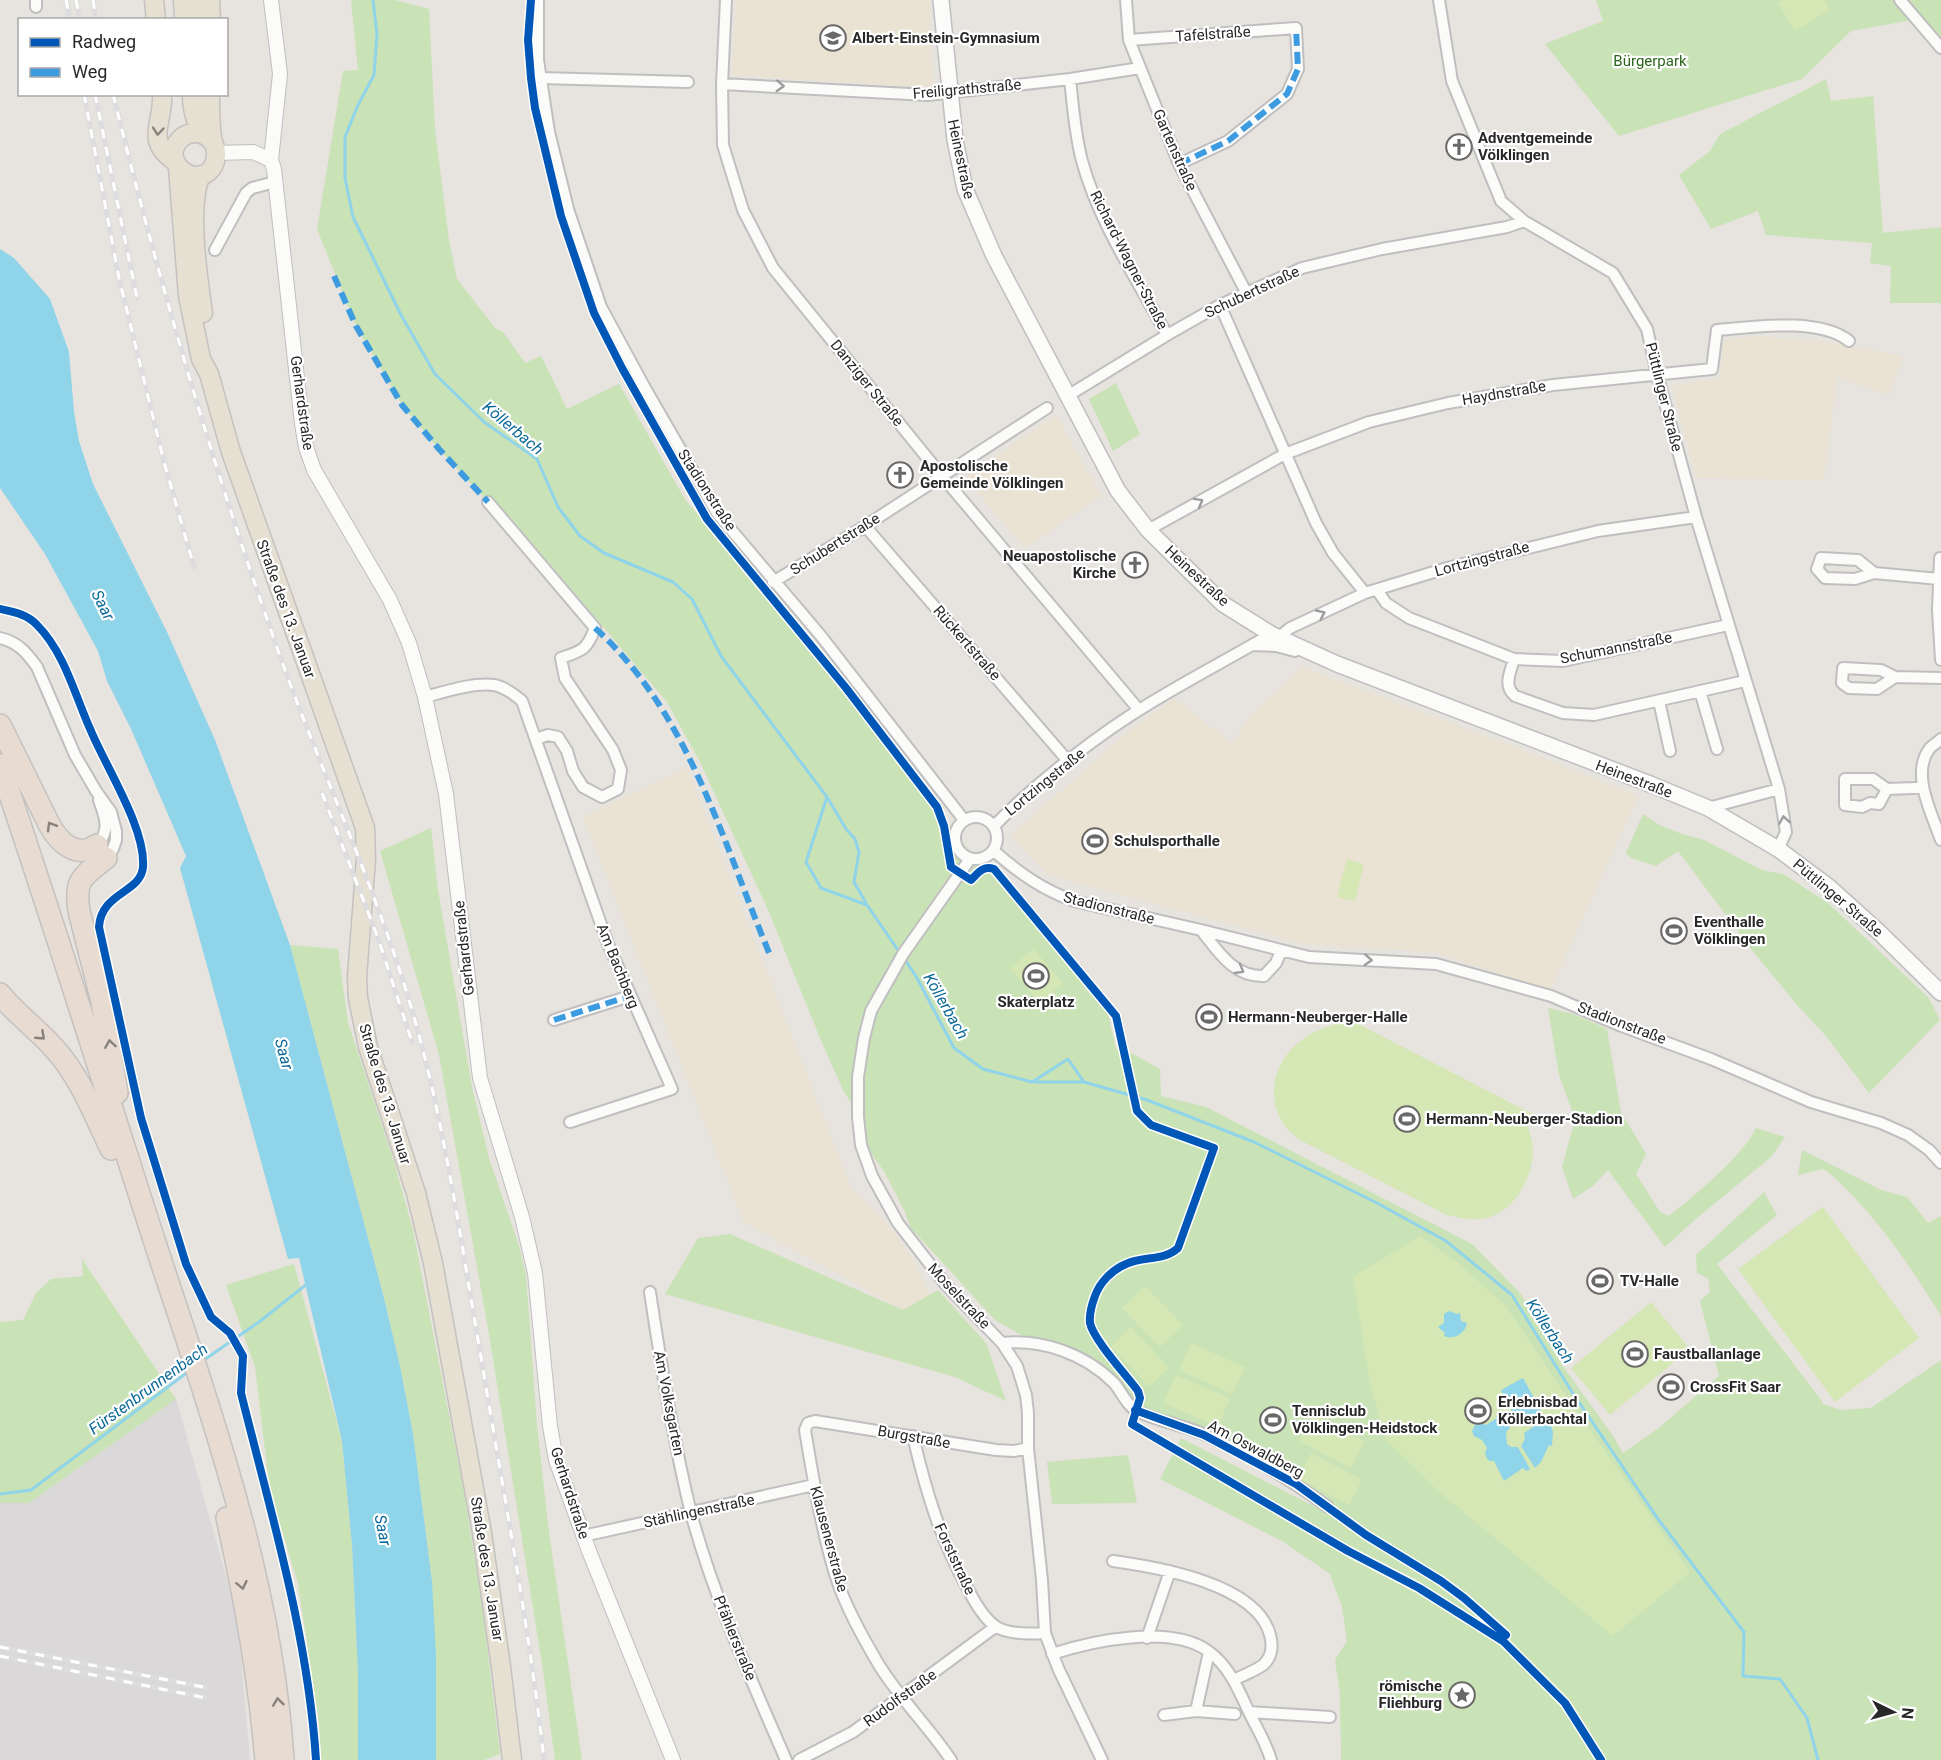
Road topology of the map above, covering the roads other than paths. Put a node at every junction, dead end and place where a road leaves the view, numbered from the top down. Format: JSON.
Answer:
{"nodes":[{"id":1,"x":154,"y":0,"type":"edge"},
{"id":2,"x":183,"y":0,"type":"edge"},
{"id":3,"x":197,"y":0,"type":"edge"},
{"id":4,"x":210,"y":0,"type":"edge"},
{"id":5,"x":271,"y":0,"type":"edge"},
{"id":6,"x":538,"y":0,"type":"edge"},
{"id":7,"x":726,"y":0,"type":"edge"},
{"id":8,"x":941,"y":0,"type":"edge"},
{"id":9,"x":1126,"y":0,"type":"edge"},
{"id":10,"x":1439,"y":0,"type":"edge"},
{"id":11,"x":1900,"y":0,"type":"edge"},
{"id":12,"x":156,"y":18,"type":"edge"},
{"id":13,"x":184,"y":18,"type":"edge"},
{"id":14,"x":197,"y":18,"type":"edge"},
{"id":15,"x":211,"y":18,"type":"edge"},
{"id":16,"x":1129,"y":40,"type":"junction"},
{"id":17,"x":1941,"y":48,"type":"edge"},
{"id":18,"x":1140,"y":68,"type":"junction"},
{"id":19,"x":540,"y":78,"type":"junction"},
{"id":20,"x":1070,"y":80,"type":"junction"},
{"id":21,"x":688,"y":82,"type":"dead end"},
{"id":22,"x":722,"y":84,"type":"junction"},
{"id":23,"x":950,"y":93,"type":"junction"},
{"id":24,"x":162,"y":96,"type":"edge"},
{"id":25,"x":183,"y":96,"type":"edge"},
{"id":26,"x":192,"y":96,"type":"edge"},
{"id":27,"x":210,"y":96,"type":"edge"},
{"id":28,"x":183,"y":136,"type":"junction"},
{"id":29,"x":211,"y":143,"type":"junction"},
{"id":30,"x":271,"y":160,"type":"junction"},
{"id":31,"x":176,"y":164,"type":"junction"},
{"id":32,"x":1179,"y":164,"type":"junction"},
{"id":33,"x":201,"y":175,"type":"junction"},
{"id":34,"x":275,"y":182,"type":"junction"},
{"id":35,"x":1524,"y":221,"type":"junction"},
{"id":36,"x":214,"y":250,"type":"dead end"},
{"id":37,"x":1246,"y":292,"type":"junction"},
{"id":38,"x":1220,"y":305,"type":"junction"},
{"id":39,"x":1167,"y":335,"type":"junction"},
{"id":40,"x":1849,"y":341,"type":"dead end"},
{"id":41,"x":208,"y":374,"type":"junction"},
{"id":42,"x":1657,"y":374,"type":"junction"},
{"id":43,"x":1068,"y":395,"type":"junction"},
{"id":44,"x":1047,"y":408,"type":"dead end"},
{"id":45,"x":1285,"y":454,"type":"junction"},
{"id":46,"x":942,"y":476,"type":"junction"},
{"id":47,"x":488,"y":502,"type":"dead end"},
{"id":48,"x":1696,"y":517,"type":"junction"},
{"id":49,"x":865,"y":526,"type":"junction"},
{"id":50,"x":1148,"y":530,"type":"junction"},
{"id":51,"x":1940,"y":558,"type":"edge"},
{"id":52,"x":1874,"y":573,"type":"junction"},
{"id":53,"x":1939,"y":579,"type":"junction"},
{"id":54,"x":773,"y":582,"type":"junction"},
{"id":55,"x":1377,"y":590,"type":"junction"},
{"id":56,"x":1365,"y":593,"type":"junction"},
{"id":57,"x":1728,"y":625,"type":"junction"},
{"id":58,"x":1275,"y":636,"type":"junction"},
{"id":59,"x":0,"y":638,"type":"edge"},
{"id":60,"x":1252,"y":645,"type":"junction"},
{"id":61,"x":1514,"y":660,"type":"junction"},
{"id":62,"x":1941,"y":660,"type":"edge"},
{"id":63,"x":1336,"y":664,"type":"junction"},
{"id":64,"x":1895,"y":676,"type":"dead end"},
{"id":65,"x":1941,"y":678,"type":"edge"},
{"id":66,"x":1745,"y":681,"type":"junction"},
{"id":67,"x":1700,"y":691,"type":"junction"},
{"id":68,"x":424,"y":697,"type":"junction"},
{"id":69,"x":1659,"y":701,"type":"junction"},
{"id":70,"x":1139,"y":710,"type":"junction"},
{"id":71,"x":0,"y":725,"type":"edge"},
{"id":72,"x":536,"y":739,"type":"junction"},
{"id":73,"x":1941,"y":739,"type":"edge"},
{"id":74,"x":1717,"y":749,"type":"dead end"},
{"id":75,"x":1670,"y":751,"type":"dead end"},
{"id":76,"x":1068,"y":761,"type":"junction"},
{"id":77,"x":0,"y":765,"type":"edge"},
{"id":78,"x":1923,"y":786,"type":"junction"},
{"id":79,"x":1779,"y":789,"type":"junction"},
{"id":80,"x":1887,"y":789,"type":"dead end"},
{"id":81,"x":1708,"y":808,"type":"junction"},
{"id":82,"x":0,"y":809,"type":"edge"},
{"id":83,"x":964,"y":820,"type":"junction"},
{"id":84,"x":994,"y":826,"type":"junction"},
{"id":85,"x":1941,"y":840,"type":"edge"},
{"id":86,"x":1778,"y":849,"type":"junction"},
{"id":87,"x":994,"y":851,"type":"junction"},
{"id":88,"x":101,"y":852,"type":"junction"},
{"id":89,"x":970,"y":859,"type":"junction"},
{"id":90,"x":1201,"y":930,"type":"junction"},
{"id":91,"x":1281,"y":951,"type":"junction"},
{"id":92,"x":1941,"y":993,"type":"edge"},
{"id":93,"x":0,"y":994,"type":"edge"},
{"id":94,"x":630,"y":996,"type":"junction"},
{"id":95,"x":554,"y":1020,"type":"dead end"},
{"id":96,"x":570,"y":1122,"type":"dead end"},
{"id":97,"x":117,"y":1146,"type":"junction"},
{"id":98,"x":1941,"y":1163,"type":"edge"},
{"id":99,"x":650,"y":1292,"type":"dead end"},
{"id":100,"x":1002,"y":1343,"type":"junction"},
{"id":101,"x":194,"y":1384,"type":"junction"},
{"id":102,"x":805,"y":1430,"type":"joint"},
{"id":103,"x":914,"y":1436,"type":"junction"},
{"id":104,"x":1028,"y":1448,"type":"junction"},
{"id":105,"x":814,"y":1485,"type":"junction"},
{"id":106,"x":1328,"y":1507,"type":"dead end"},
{"id":107,"x":692,"y":1513,"type":"junction"},
{"id":108,"x":583,"y":1536,"type":"junction"},
{"id":109,"x":1113,"y":1561,"type":"dead end"},
{"id":110,"x":1170,"y":1570,"type":"junction"},
{"id":111,"x":995,"y":1627,"type":"junction"},
{"id":112,"x":1045,"y":1633,"type":"junction"},
{"id":113,"x":1147,"y":1638,"type":"junction"},
{"id":114,"x":1209,"y":1652,"type":"junction"},
{"id":115,"x":1052,"y":1654,"type":"junction"},
{"id":116,"x":1234,"y":1680,"type":"junction"},
{"id":117,"x":901,"y":1698,"type":"junction"},
{"id":118,"x":1196,"y":1711,"type":"junction"},
{"id":119,"x":1249,"y":1712,"type":"junction"},
{"id":120,"x":1235,"y":1714,"type":"dead end"},
{"id":121,"x":1164,"y":1715,"type":"dead end"},
{"id":122,"x":1329,"y":1717,"type":"dead end"},
{"id":123,"x":266,"y":1760,"type":"edge"},
{"id":124,"x":283,"y":1760,"type":"edge"},
{"id":125,"x":512,"y":1760,"type":"edge"},
{"id":126,"x":673,"y":1760,"type":"edge"},
{"id":127,"x":786,"y":1760,"type":"edge"},
{"id":128,"x":799,"y":1760,"type":"edge"},
{"id":129,"x":951,"y":1760,"type":"edge"},
{"id":130,"x":1102,"y":1760,"type":"edge"},
{"id":131,"x":1271,"y":1760,"type":"edge"}],
"edges":[{"from":1,"to":12,"type":"main road"},
{"from":2,"to":13,"type":"main road"},
{"from":3,"to":14,"type":"main road"},
{"from":4,"to":15,"type":"main road"},
{"from":5,"to":30,"type":"street","name":"Gerhardstraße"},
{"from":6,"to":19,"type":"street","name":"Stadionstraße"},
{"from":7,"to":22,"type":"street","name":"Danziger Straße"},
{"from":8,"to":23,"type":"main road","name":"Heinestraße"},
{"from":9,"to":16,"type":"street","name":"Gartenstraße"},
{"from":10,"to":35,"type":"street","name":"Püttlinger Straße"},
{"from":11,"to":17,"type":"street"},
{"from":16,"to":18,"type":"street","name":"Gartenstraße"},
{"from":16,"to":32,"type":"street","name":"Tafelstraße"},
{"from":18,"to":20,"type":"street","name":"Freiligrathstraße"},
{"from":18,"to":32,"type":"street","name":"Gartenstraße"},
{"from":19,"to":21,"type":"street"},
{"from":19,"to":54,"type":"street","name":"Stadionstraße"},
{"from":20,"to":23,"type":"street","name":"Freiligrathstraße"},
{"from":20,"to":39,"type":"street","name":"Richard-Wagner-Straße"},
{"from":22,"to":23,"type":"street","name":"Freiligrathstraße","one_way":true},
{"from":22,"to":46,"type":"street","name":"Danziger Straße"},
{"from":23,"to":43,"type":"main road","name":"Heinestraße"},
{"from":24,"to":31,"type":"main road","one_way":true},
{"from":25,"to":28,"type":"main road"},
{"from":26,"to":29,"type":"main road"},
{"from":27,"to":29,"type":"main road"},
{"from":28,"to":29,"type":"main road"},
{"from":28,"to":31,"type":"main road"},
{"from":29,"to":30,"type":"street"},
{"from":29,"to":33,"type":"main road"},
{"from":30,"to":34,"type":"street","name":"Gerhardstraße"},
{"from":31,"to":33,"type":"main road"},
{"from":31,"to":41,"type":"main road","name":"Straße des 13. Januar"},
{"from":32,"to":37,"type":"street","name":"Gartenstraße"},
{"from":33,"to":41,"type":"main road","name":"Straße des 13. Januar"},
{"from":34,"to":36,"type":"street"},
{"from":34,"to":68,"type":"street","name":"Gerhardstraße"},
{"from":35,"to":37,"type":"street","name":"Schubertstraße"},
{"from":35,"to":42,"type":"street","name":"Püttlinger Straße"},
{"from":37,"to":38,"type":"street","name":"Schubertstraße"},
{"from":38,"to":39,"type":"street","name":"Schubertstraße"},
{"from":38,"to":45,"type":"street"},
{"from":39,"to":43,"type":"street","name":"Schubertstraße"},
{"from":40,"to":42,"type":"street","name":"Haydnstraße"},
{"from":41,"to":125,"type":"main road","name":"Straße des 13. Januar"},
{"from":42,"to":45,"type":"street","name":"Haydnstraße"},
{"from":42,"to":48,"type":"street","name":"Püttlinger Straße"},
{"from":43,"to":50,"type":"main road","name":"Heinestraße"},
{"from":44,"to":46,"type":"street","name":"Schubertstraße"},
{"from":50,"to":45,"type":"street","name":"Haydnstraße","one_way":true},
{"from":45,"to":56,"type":"street"},
{"from":46,"to":49,"type":"street","name":"Schubertstraße"},
{"from":46,"to":70,"type":"street","name":"Danziger Straße"},
{"from":47,"to":72,"type":"street"},
{"from":48,"to":55,"type":"street","name":"Lortzingstraße"},
{"from":48,"to":57,"type":"street","name":"Püttlinger Straße"},
{"from":49,"to":54,"type":"street","name":"Schubertstraße"},
{"from":49,"to":76,"type":"street","name":"Rückertstraße"},
{"from":50,"to":58,"type":"main road","name":"Heinestraße"},
{"from":51,"to":53,"type":"street"},
{"from":52,"to":52,"type":"street"},
{"from":52,"to":53,"type":"street"},
{"from":53,"to":62,"type":"street"},
{"from":54,"to":83,"type":"street","name":"Stadionstraße"},
{"from":55,"to":56,"type":"street","name":"Lortzingstraße"},
{"from":55,"to":61,"type":"street","name":"Schumannstraße"},
{"from":58,"to":56,"type":"street","name":"Lortzingstraße","one_way":true},
{"from":57,"to":61,"type":"street","name":"Schumannstraße"},
{"from":57,"to":66,"type":"street","name":"Püttlinger Straße"},
{"from":58,"to":60,"type":"street","name":"Lortzingstraße"},
{"from":58,"to":63,"type":"main road","name":"Heinestraße"},
{"from":59,"to":88,"type":"street"},
{"from":60,"to":63,"type":"street"},
{"from":60,"to":70,"type":"street","name":"Lortzingstraße"},
{"from":61,"to":69,"type":"street"},
{"from":63,"to":81,"type":"main road","name":"Heinestraße"},
{"from":64,"to":65,"type":"street"},
{"from":66,"to":67,"type":"street"},
{"from":66,"to":79,"type":"street","name":"Püttlinger Straße"},
{"from":67,"to":69,"type":"street"},
{"from":67,"to":74,"type":"street"},
{"from":68,"to":72,"type":"street","name":"Am Bachberg"},
{"from":68,"to":108,"type":"street","name":"Gerhardstraße"},
{"from":69,"to":75,"type":"street"},
{"from":70,"to":76,"type":"street","name":"Lortzingstraße"},
{"from":88,"to":71,"type":"highway","one_way":true},
{"from":72,"to":94,"type":"street","name":"Am Bachberg"},
{"from":73,"to":78,"type":"street"},
{"from":76,"to":84,"type":"street","name":"Lortzingstraße"},
{"from":77,"to":97,"type":"highway"},
{"from":78,"to":80,"type":"street"},
{"from":78,"to":85,"type":"street"},
{"from":79,"to":81,"type":"street"},
{"from":86,"to":79,"type":"street","name":"Püttlinger Straße","one_way":true},
{"from":81,"to":86,"type":"main road","name":"Heinestraße"},
{"from":82,"to":97,"type":"highway"},
{"from":83,"to":84,"type":"street"},
{"from":83,"to":89,"type":"street"},
{"from":84,"to":87,"type":"street"},
{"from":86,"to":92,"type":"main road","name":"Püttlinger Straße"},
{"from":87,"to":89,"type":"street"},
{"from":87,"to":90,"type":"street","name":"Stadionstraße"},
{"from":97,"to":88,"type":"highway","one_way":true},
{"from":89,"to":100,"type":"street","name":"Moselstraße"},
{"from":90,"to":91,"type":"street","name":"Stadionstraße"},
{"from":90,"to":91,"type":"street","one_way":true},
{"from":91,"to":98,"type":"street","name":"Stadionstraße","one_way":true},
{"from":93,"to":97,"type":"highway","one_way":true},
{"from":94,"to":95,"type":"street"},
{"from":94,"to":96,"type":"street","name":"Am Bachberg"},
{"from":97,"to":101,"type":"highway"},
{"from":99,"to":107,"type":"street","name":"Am Volksgarten"},
{"from":100,"to":104,"type":"street","name":"Moselstraße"},
{"from":100,"to":106,"type":"street","name":"Am Oswaldberg"},
{"from":101,"to":123,"type":"highway","one_way":true},
{"from":124,"to":101,"type":"highway","one_way":true},
{"from":102,"to":103,"type":"street","name":"Burgstraße"},
{"from":102,"to":105,"type":"street","name":"Klausenerstraße"},
{"from":103,"to":104,"type":"street","name":"Burgstraße"},
{"from":103,"to":111,"type":"street","name":"Forststraße"},
{"from":104,"to":112,"type":"street","name":"Moselstraße"},
{"from":105,"to":107,"type":"street","name":"Stählingenstraße"},
{"from":105,"to":117,"type":"street","name":"Klausenerstraße"},
{"from":107,"to":108,"type":"street","name":"Stählingenstraße"},
{"from":107,"to":127,"type":"street","name":"Pfählerstraße"},
{"from":108,"to":126,"type":"street","name":"Gerhardstraße"},
{"from":109,"to":110,"type":"street"},
{"from":110,"to":113,"type":"street"},
{"from":110,"to":116,"type":"street"},
{"from":111,"to":112,"type":"street"},
{"from":111,"to":117,"type":"street","name":"Rudolfstraße"},
{"from":112,"to":115,"type":"street","name":"Moselstraße"},
{"from":113,"to":114,"type":"street"},
{"from":113,"to":115,"type":"street"},
{"from":114,"to":116,"type":"street"},
{"from":114,"to":118,"type":"street"},
{"from":115,"to":130,"type":"street","name":"Moselstraße"},
{"from":116,"to":119,"type":"street"},
{"from":117,"to":128,"type":"street","name":"Rudolfstraße"},
{"from":117,"to":129,"type":"street","name":"Klausenerstraße"},
{"from":118,"to":120,"type":"street"},
{"from":118,"to":121,"type":"street"},
{"from":119,"to":122,"type":"street"},
{"from":119,"to":131,"type":"street"}]}
